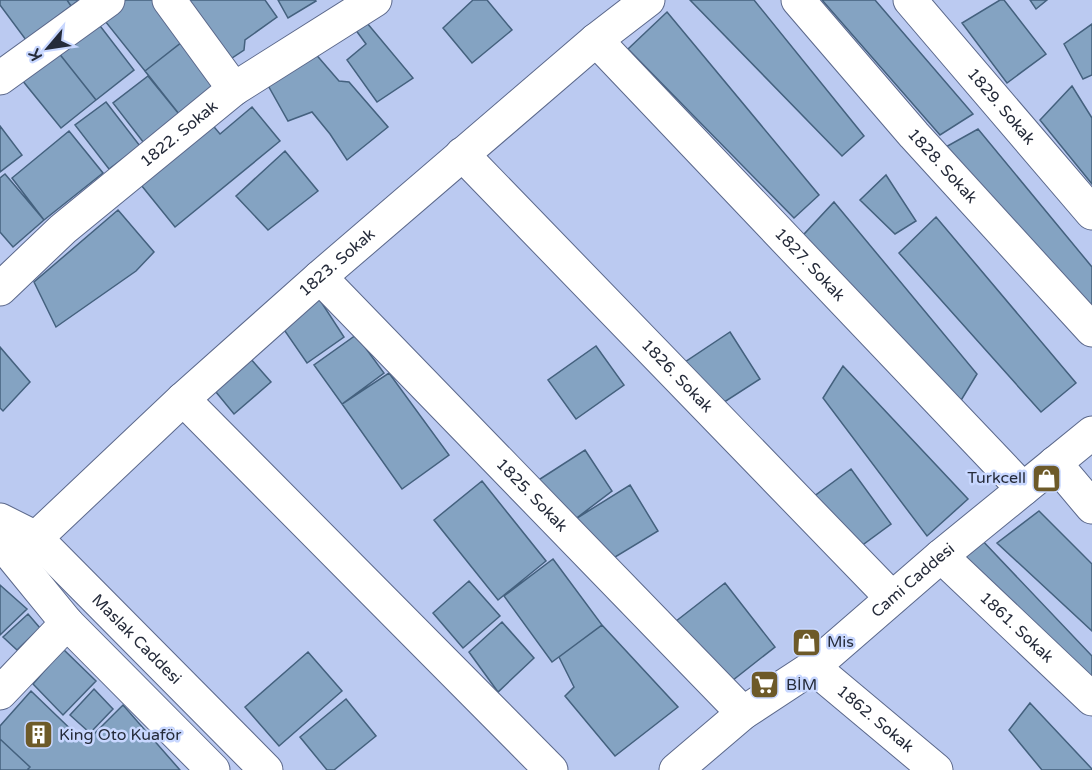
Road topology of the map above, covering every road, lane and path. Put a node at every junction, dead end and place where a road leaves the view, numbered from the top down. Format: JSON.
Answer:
{"nodes":[{"id":1,"x":108,"y":0,"type":"edge"},
{"id":2,"x":169,"y":0,"type":"edge"},
{"id":3,"x":375,"y":0,"type":"edge"},
{"id":4,"x":648,"y":0,"type":"edge"},
{"id":5,"x":798,"y":0,"type":"edge"},
{"id":6,"x":910,"y":0,"type":"edge"},
{"id":7,"x":596,"y":40,"type":"junction"},
{"id":8,"x":0,"y":78,"type":"edge"},
{"id":9,"x":234,"y":89,"type":"junction"},
{"id":10,"x":462,"y":154,"type":"junction"},
{"id":11,"x":1092,"y":213,"type":"edge"},
{"id":12,"x":320,"y":277,"type":"junction"},
{"id":13,"x":0,"y":289,"type":"edge"},
{"id":14,"x":1092,"y":330,"type":"edge"},
{"id":15,"x":183,"y":399,"type":"junction"},
{"id":16,"x":1092,"y":433,"type":"edge"},
{"id":17,"x":1055,"y":464,"type":"junction"},
{"id":18,"x":1023,"y":489,"type":"junction"},
{"id":19,"x":1092,"y":507,"type":"edge"},
{"id":20,"x":0,"y":520,"type":"edge"},
{"id":21,"x":36,"y":538,"type":"junction"},
{"id":22,"x":0,"y":542,"type":"edge"},
{"id":23,"x":941,"y":556,"type":"junction"},
{"id":24,"x":892,"y":598,"type":"junction"},
{"id":25,"x":67,"y":623,"type":"junction"},
{"id":26,"x":813,"y":667,"type":"junction"},
{"id":27,"x":0,"y":693,"type":"edge"},
{"id":28,"x":1092,"y":699,"type":"edge"},
{"id":29,"x":743,"y":713,"type":"junction"},
{"id":30,"x":679,"y":769,"type":"edge"},
{"id":31,"x":213,"y":770,"type":"edge"},
{"id":32,"x":266,"y":770,"type":"edge"},
{"id":33,"x":550,"y":770,"type":"edge"},
{"id":34,"x":936,"y":770,"type":"edge"}],
"edges":[{"from":1,"to":8,"type":"street"},
{"from":2,"to":9,"type":"street"},
{"from":3,"to":9,"type":"street","name":"1822. Sokak"},
{"from":4,"to":7,"type":"street","name":"1823. Sokak"},
{"from":5,"to":14,"type":"street","name":"1828. Sokak"},
{"from":6,"to":11,"type":"street","name":"1829. Sokak"},
{"from":7,"to":10,"type":"street","name":"1823. Sokak"},
{"from":7,"to":18,"type":"street","name":"1827. Sokak"},
{"from":9,"to":13,"type":"street","name":"1822. Sokak"},
{"from":10,"to":12,"type":"street","name":"1823. Sokak"},
{"from":10,"to":24,"type":"street","name":"1826. Sokak"},
{"from":12,"to":15,"type":"street","name":"1823. Sokak"},
{"from":12,"to":29,"type":"street","name":"1825. Sokak"},
{"from":15,"to":21,"type":"street","name":"1823. Sokak"},
{"from":15,"to":33,"type":"street"},
{"from":16,"to":17,"type":"street","name":"Cami Caddesi"},
{"from":17,"to":18,"type":"street","name":"Cami Caddesi"},
{"from":17,"to":19,"type":"street"},
{"from":18,"to":23,"type":"street","name":"Cami Caddesi"},
{"from":20,"to":21,"type":"street","name":"Maslak Caddesi"},
{"from":21,"to":32,"type":"street","name":"Maslak Caddesi"},
{"from":22,"to":25,"type":"street"},
{"from":23,"to":24,"type":"street","name":"Cami Caddesi"},
{"from":23,"to":28,"type":"street","name":"1861. Sokak"},
{"from":24,"to":26,"type":"street","name":"Cami Caddesi"},
{"from":25,"to":27,"type":"street"},
{"from":25,"to":31,"type":"street"},
{"from":26,"to":29,"type":"street","name":"Cami Caddesi"},
{"from":26,"to":34,"type":"street","name":"1862. Sokak"},
{"from":29,"to":30,"type":"street","name":"Cami Caddesi"}]}
